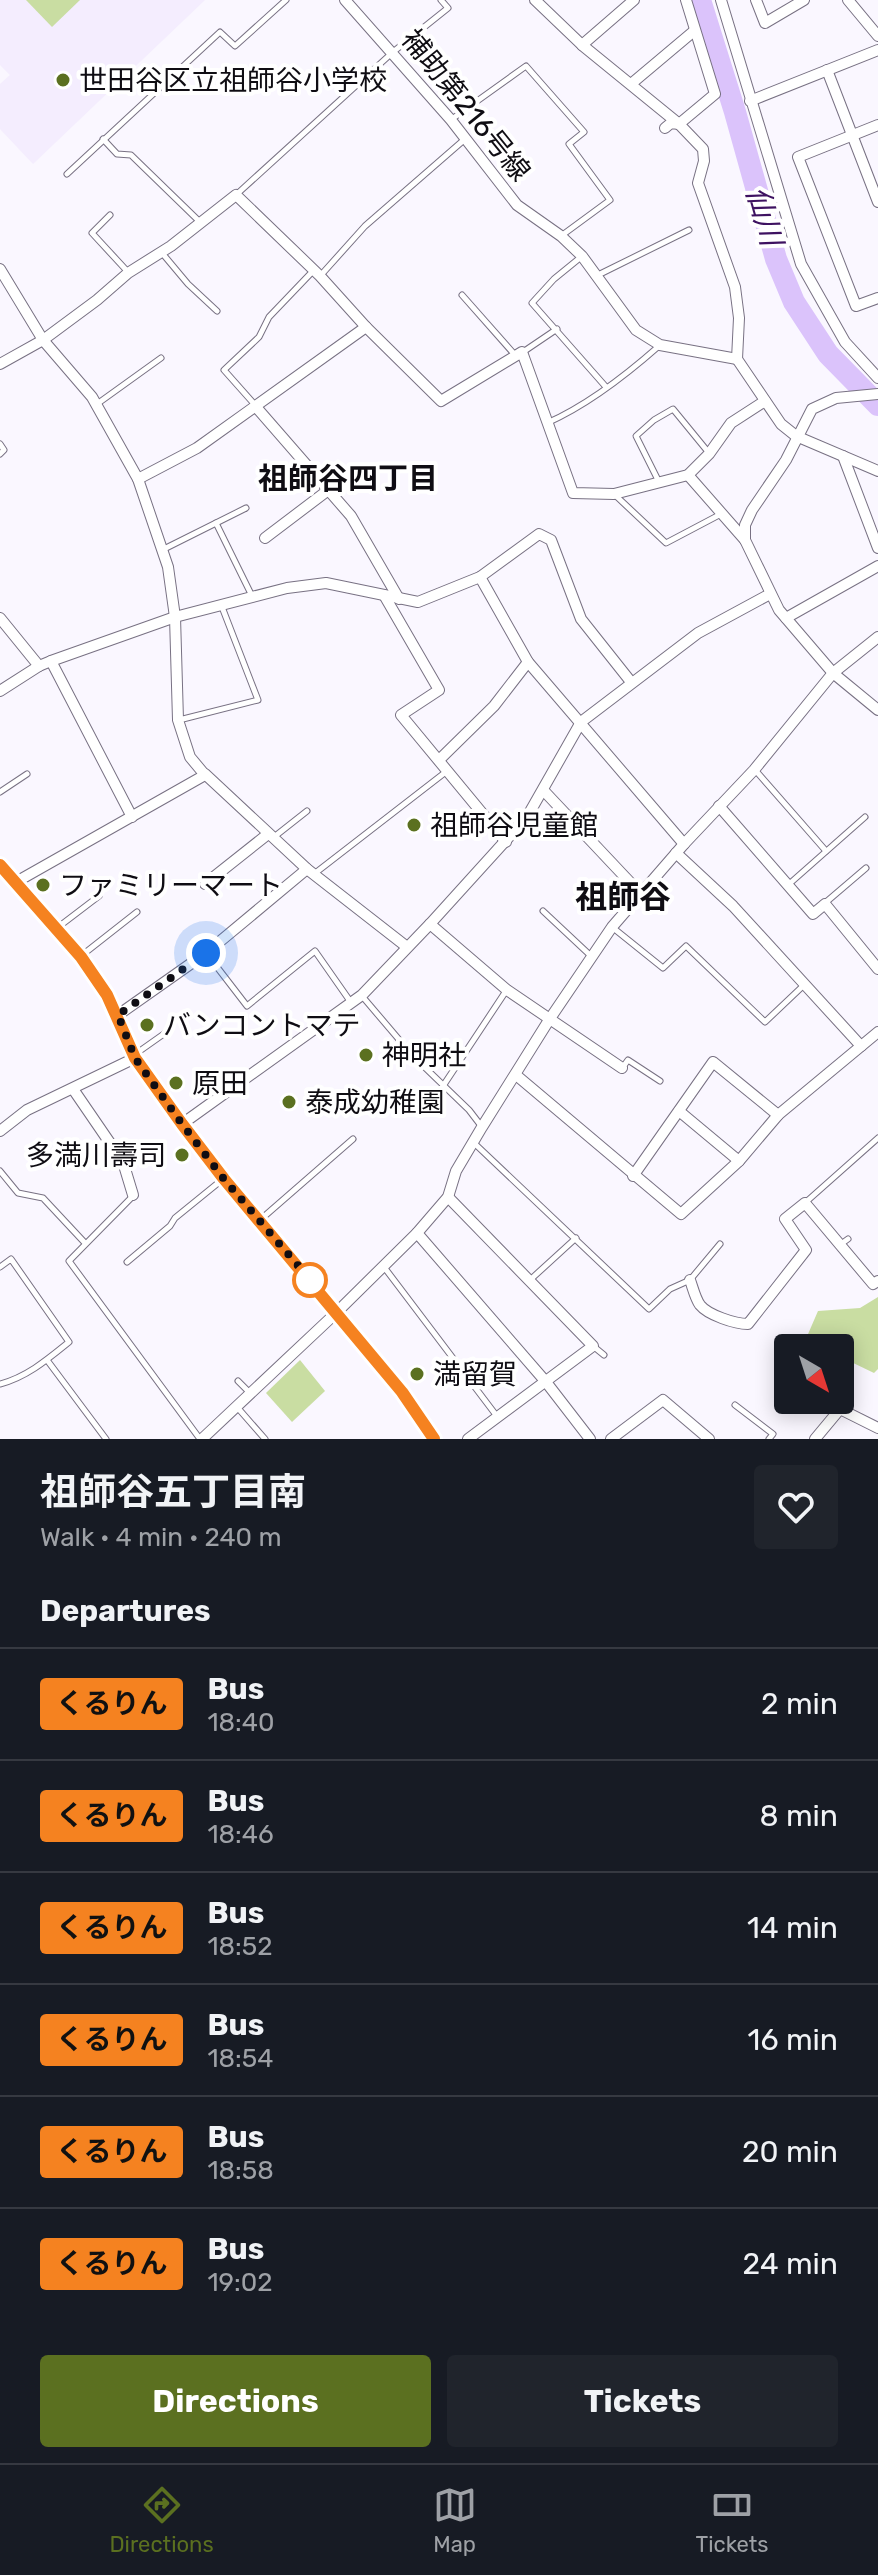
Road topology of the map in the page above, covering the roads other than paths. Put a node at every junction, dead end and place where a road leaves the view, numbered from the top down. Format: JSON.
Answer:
{"nodes":[{"id":1,"x":286,"y":0,"type":"edge"},
{"id":2,"x":345,"y":0,"type":"edge"},
{"id":3,"x":441,"y":0,"type":"edge"},
{"id":4,"x":535,"y":0,"type":"edge"},
{"id":5,"x":634,"y":0,"type":"edge"},
{"id":6,"x":686,"y":0,"type":"edge"},
{"id":7,"x":721,"y":0,"type":"edge"},
{"id":8,"x":756,"y":0,"type":"edge"},
{"id":9,"x":804,"y":0,"type":"edge"},
{"id":10,"x":848,"y":0,"type":"edge"},
{"id":11,"x":694,"y":31,"type":"junction"},
{"id":12,"x":878,"y":36,"type":"edge"},
{"id":13,"x":582,"y":45,"type":"junction"},
{"id":14,"x":878,"y":50,"type":"edge"},
{"id":15,"x":393,"y":52,"type":"junction"},
{"id":16,"x":827,"y":70,"type":"junction"},
{"id":17,"x":631,"y":84,"type":"junction"},
{"id":18,"x":750,"y":101,"type":"junction"},
{"id":19,"x":451,"y":120,"type":"junction"},
{"id":20,"x":679,"y":124,"type":"junction"},
{"id":21,"x":878,"y":125,"type":"edge"},
{"id":22,"x":665,"y":128,"type":"dead end"},
{"id":23,"x":852,"y":135,"type":"junction"},
{"id":24,"x":466,"y":138,"type":"junction"},
{"id":25,"x":103,"y":139,"type":"junction"},
{"id":26,"x":67,"y":174,"type":"dead end"},
{"id":27,"x":236,"y":195,"type":"junction"},
{"id":28,"x":878,"y":200,"type":"edge"},
{"id":29,"x":110,"y":215,"type":"dead end"},
{"id":30,"x":201,"y":223,"type":"junction"},
{"id":31,"x":689,"y":230,"type":"dead end"},
{"id":32,"x":561,"y":236,"type":"junction"},
{"id":33,"x":161,"y":252,"type":"junction"},
{"id":34,"x":582,"y":256,"type":"junction"},
{"id":35,"x":128,"y":273,"type":"junction"},
{"id":36,"x":317,"y":273,"type":"junction"},
{"id":37,"x":1,"y":274,"type":"edge"},
{"id":38,"x":598,"y":275,"type":"junction"},
{"id":39,"x":462,"y":295,"type":"dead end"},
{"id":40,"x":878,"y":298,"type":"edge"},
{"id":41,"x":217,"y":311,"type":"dead end"},
{"id":42,"x":366,"y":327,"type":"junction"},
{"id":43,"x":557,"y":329,"type":"junction"},
{"id":44,"x":43,"y":340,"type":"junction"},
{"id":45,"x":660,"y":345,"type":"junction"},
{"id":46,"x":519,"y":354,"type":"junction"},
{"id":47,"x":161,"y":358,"type":"dead end"},
{"id":48,"x":737,"y":359,"type":"junction"},
{"id":49,"x":0,"y":364,"type":"edge"},
{"id":50,"x":878,"y":378,"type":"edge"},
{"id":51,"x":606,"y":387,"type":"junction"},
{"id":52,"x":878,"y":394,"type":"edge"},
{"id":53,"x":765,"y":401,"type":"junction"},
{"id":54,"x":96,"y":404,"type":"junction"},
{"id":55,"x":256,"y":407,"type":"junction"},
{"id":56,"x":547,"y":423,"type":"junction"},
{"id":57,"x":796,"y":436,"type":"junction"},
{"id":58,"x":0,"y":444,"type":"edge"},
{"id":59,"x":0,"y":454,"type":"edge"},
{"id":60,"x":709,"y":454,"type":"junction"},
{"id":61,"x":843,"y":456,"type":"junction"},
{"id":62,"x":878,"y":471,"type":"edge"},
{"id":63,"x":688,"y":475,"type":"junction"},
{"id":64,"x":138,"y":479,"type":"junction"},
{"id":65,"x":659,"y":482,"type":"junction"},
{"id":66,"x":327,"y":491,"type":"junction"},
{"id":67,"x":614,"y":494,"type":"junction"},
{"id":68,"x":246,"y":508,"type":"dead end"},
{"id":69,"x":722,"y":514,"type":"junction"},
{"id":70,"x":216,"y":523,"type":"junction"},
{"id":71,"x":265,"y":538,"type":"dead end"},
{"id":72,"x":745,"y":540,"type":"junction"},
{"id":73,"x":878,"y":548,"type":"edge"},
{"id":74,"x":162,"y":550,"type":"junction"},
{"id":75,"x":878,"y":566,"type":"edge"},
{"id":76,"x":480,"y":577,"type":"junction"},
{"id":77,"x":770,"y":594,"type":"junction"},
{"id":78,"x":384,"y":595,"type":"junction"},
{"id":79,"x":253,"y":597,"type":"junction"},
{"id":80,"x":399,"y":599,"type":"junction"},
{"id":81,"x":221,"y":605,"type":"junction"},
{"id":82,"x":175,"y":617,"type":"junction"},
{"id":83,"x":0,"y":618,"type":"edge"},
{"id":84,"x":786,"y":618,"type":"junction"},
{"id":85,"x":878,"y":637,"type":"edge"},
{"id":86,"x":51,"y":661,"type":"junction"},
{"id":87,"x":528,"y":662,"type":"junction"},
{"id":88,"x":39,"y":666,"type":"junction"},
{"id":89,"x":833,"y":673,"type":"junction"},
{"id":90,"x":631,"y":682,"type":"junction"},
{"id":91,"x":0,"y":691,"type":"edge"},
{"id":92,"x":878,"y":710,"type":"edge"},
{"id":93,"x":178,"y":720,"type":"junction"},
{"id":94,"x":581,"y":722,"type":"junction"},
{"id":95,"x":439,"y":760,"type":"junction"},
{"id":96,"x":448,"y":770,"type":"junction"},
{"id":97,"x":754,"y":770,"type":"junction"},
{"id":98,"x":27,"y":774,"type":"dead end"},
{"id":99,"x":205,"y":774,"type":"junction"},
{"id":100,"x":544,"y":791,"type":"junction"},
{"id":101,"x":0,"y":792,"type":"edge"},
{"id":102,"x":719,"y":806,"type":"junction"},
{"id":103,"x":307,"y":811,"type":"dead end"},
{"id":104,"x":132,"y":817,"type":"junction"},
{"id":105,"x":865,"y":817,"type":"dead end"},
{"id":106,"x":271,"y":836,"type":"junction"},
{"id":107,"x":506,"y":842,"type":"junction"},
{"id":108,"x":684,"y":844,"type":"junction"},
{"id":109,"x":826,"y":851,"type":"junction"},
{"id":110,"x":676,"y":853,"type":"junction"},
{"id":111,"x":0,"y":865,"type":"edge"},
{"id":112,"x":866,"y":868,"type":"dead end"},
{"id":113,"x":311,"y":872,"type":"junction"},
{"id":114,"x":16,"y":882,"type":"junction"},
{"id":115,"x":205,"y":884,"type":"dead end"},
{"id":116,"x":788,"y":885,"type":"junction"},
{"id":117,"x":641,"y":894,"type":"junction"},
{"id":118,"x":99,"y":896,"type":"dead end"},
{"id":119,"x":825,"y":904,"type":"junction"},
{"id":120,"x":543,"y":911,"type":"dead end"},
{"id":121,"x":137,"y":912,"type":"dead end"},
{"id":122,"x":430,"y":924,"type":"junction"},
{"id":123,"x":612,"y":927,"type":"junction"},
{"id":124,"x":57,"y":928,"type":"junction"},
{"id":125,"x":407,"y":947,"type":"junction"},
{"id":126,"x":206,"y":953,"type":"junction"},
{"id":127,"x":592,"y":956,"type":"junction"},
{"id":128,"x":81,"y":957,"type":"junction"},
{"id":129,"x":878,"y":969,"type":"edge"},
{"id":130,"x":805,"y":984,"type":"junction"},
{"id":131,"x":507,"y":990,"type":"junction"},
{"id":132,"x":362,"y":995,"type":"junction"},
{"id":133,"x":351,"y":1002,"type":"junction"},
{"id":134,"x":118,"y":1015,"type":"junction"},
{"id":135,"x":549,"y":1020,"type":"junction"},
{"id":136,"x":168,"y":1031,"type":"dead end"},
{"id":137,"x":878,"y":1032,"type":"edge"},
{"id":138,"x":861,"y":1046,"type":"junction"},
{"id":139,"x":134,"y":1056,"type":"junction"},
{"id":140,"x":622,"y":1068,"type":"joint"},
{"id":141,"x":516,"y":1075,"type":"junction"},
{"id":142,"x":660,"y":1081,"type":"dead end"},
{"id":143,"x":443,"y":1086,"type":"junction"},
{"id":144,"x":73,"y":1089,"type":"junction"},
{"id":145,"x":679,"y":1111,"type":"junction"},
{"id":146,"x":778,"y":1115,"type":"junction"},
{"id":147,"x":182,"y":1124,"type":"junction"},
{"id":148,"x":482,"y":1127,"type":"junction"},
{"id":149,"x":0,"y":1131,"type":"edge"},
{"id":150,"x":878,"y":1138,"type":"edge"},
{"id":151,"x":353,"y":1139,"type":"dead end"},
{"id":152,"x":473,"y":1143,"type":"junction"},
{"id":153,"x":739,"y":1161,"type":"junction"},
{"id":154,"x":0,"y":1171,"type":"edge"},
{"id":155,"x":633,"y":1176,"type":"junction"},
{"id":156,"x":224,"y":1179,"type":"junction"},
{"id":157,"x":133,"y":1195,"type":"joint"},
{"id":158,"x":448,"y":1197,"type":"junction"},
{"id":159,"x":805,"y":1203,"type":"junction"},
{"id":160,"x":259,"y":1221,"type":"junction"},
{"id":161,"x":417,"y":1233,"type":"junction"},
{"id":162,"x":576,"y":1238,"type":"junction"},
{"id":163,"x":85,"y":1243,"type":"junction"},
{"id":164,"x":720,"y":1244,"type":"dead end"},
{"id":165,"x":127,"y":1262,"type":"dead end"},
{"id":166,"x":384,"y":1266,"type":"junction"},
{"id":167,"x":0,"y":1267,"type":"edge"},
{"id":168,"x":690,"y":1280,"type":"junction"},
{"id":169,"x":530,"y":1281,"type":"junction"},
{"id":170,"x":878,"y":1281,"type":"edge"},
{"id":171,"x":337,"y":1312,"type":"junction"},
{"id":172,"x":593,"y":1346,"type":"junction"},
{"id":173,"x":604,"y":1355,"type":"dead end"},
{"id":174,"x":47,"y":1360,"type":"junction"},
{"id":175,"x":238,"y":1381,"type":"dead end"},
{"id":176,"x":546,"y":1382,"type":"junction"},
{"id":177,"x":0,"y":1384,"type":"edge"},
{"id":178,"x":250,"y":1393,"type":"junction"},
{"id":179,"x":735,"y":1405,"type":"dead end"},
{"id":180,"x":236,"y":1406,"type":"junction"},
{"id":181,"x":498,"y":1417,"type":"junction"},
{"id":182,"x":878,"y":1428,"type":"edge"},
{"id":183,"x":106,"y":1439,"type":"edge"},
{"id":184,"x":201,"y":1439,"type":"edge"},
{"id":185,"x":265,"y":1439,"type":"edge"},
{"id":186,"x":434,"y":1439,"type":"edge"},
{"id":187,"x":468,"y":1439,"type":"edge"},
{"id":188,"x":590,"y":1439,"type":"edge"},
{"id":189,"x":611,"y":1439,"type":"edge"},
{"id":190,"x":709,"y":1439,"type":"edge"},
{"id":191,"x":769,"y":1439,"type":"edge"},
{"id":192,"x":815,"y":1439,"type":"edge"}],
"edges":[{"from":1,"to":25,"type":"lane"},
{"from":2,"to":15,"type":"street","name":"補助第216号線"},
{"from":3,"to":15,"type":"lane"},
{"from":4,"to":13,"type":"street"},
{"from":5,"to":13,"type":"street"},
{"from":6,"to":11,"type":"street"},
{"from":7,"to":18,"type":"street"},
{"from":8,"to":9,"type":"street"},
{"from":10,"to":12,"type":"street"},
{"from":11,"to":17,"type":"street"},
{"from":11,"to":20,"type":"street"},
{"from":13,"to":17,"type":"street"},
{"from":14,"to":16,"type":"street"},
{"from":15,"to":19,"type":"street","name":"補助第216号線"},
{"from":15,"to":27,"type":"lane"},
{"from":16,"to":18,"type":"street"},
{"from":16,"to":23,"type":"street"},
{"from":17,"to":20,"type":"street"},
{"from":18,"to":50,"type":"street"},
{"from":19,"to":24,"type":"street","name":"補助第216号線"},
{"from":19,"to":32,"type":"lane"},
{"from":20,"to":22,"type":"street"},
{"from":20,"to":48,"type":"street"},
{"from":21,"to":23,"type":"street"},
{"from":23,"to":28,"type":"street"},
{"from":23,"to":40,"type":"street"},
{"from":24,"to":32,"type":"street","name":"補助第216号線"},
{"from":24,"to":36,"type":"lane"},
{"from":25,"to":26,"type":"lane"},
{"from":25,"to":30,"type":"lane"},
{"from":27,"to":30,"type":"street"},
{"from":27,"to":36,"type":"street"},
{"from":29,"to":35,"type":"lane"},
{"from":30,"to":33,"type":"street"},
{"from":31,"to":38,"type":"lane"},
{"from":32,"to":34,"type":"street","name":"補助第216号線"},
{"from":33,"to":35,"type":"street"},
{"from":33,"to":41,"type":"lane"},
{"from":34,"to":38,"type":"street","name":"補助第216号線"},
{"from":34,"to":43,"type":"lane"},
{"from":35,"to":44,"type":"street"},
{"from":36,"to":42,"type":"street"},
{"from":36,"to":55,"type":"lane"},
{"from":37,"to":44,"type":"street"},
{"from":38,"to":45,"type":"street","name":"補助第216号線"},
{"from":39,"to":46,"type":"lane"},
{"from":42,"to":46,"type":"street"},
{"from":42,"to":55,"type":"street"},
{"from":43,"to":46,"type":"lane"},
{"from":43,"to":51,"type":"lane"},
{"from":44,"to":49,"type":"street"},
{"from":44,"to":54,"type":"street"},
{"from":45,"to":48,"type":"street"},
{"from":45,"to":51,"type":"lane"},
{"from":46,"to":56,"type":"street"},
{"from":47,"to":54,"type":"lane"},
{"from":48,"to":53,"type":"street"},
{"from":51,"to":56,"type":"lane"},
{"from":52,"to":57,"type":"street"},
{"from":53,"to":57,"type":"street"},
{"from":53,"to":60,"type":"street"},
{"from":54,"to":64,"type":"street"},
{"from":55,"to":64,"type":"street"},
{"from":55,"to":66,"type":"street"},
{"from":56,"to":67,"type":"street"},
{"from":57,"to":61,"type":"street"},
{"from":57,"to":72,"type":"street"},
{"from":58,"to":59,"type":"lane"},
{"from":60,"to":63,"type":"street"},
{"from":60,"to":65,"type":"lane"},
{"from":61,"to":62,"type":"street"},
{"from":61,"to":73,"type":"street"},
{"from":63,"to":65,"type":"street"},
{"from":63,"to":69,"type":"street"},
{"from":64,"to":74,"type":"street"},
{"from":65,"to":67,"type":"street"},
{"from":66,"to":71,"type":"street"},
{"from":66,"to":80,"type":"street"},
{"from":67,"to":69,"type":"lane"},
{"from":68,"to":70,"type":"lane"},
{"from":69,"to":72,"type":"street"},
{"from":70,"to":74,"type":"lane"},
{"from":70,"to":79,"type":"lane"},
{"from":72,"to":77,"type":"street"},
{"from":74,"to":82,"type":"street"},
{"from":75,"to":84,"type":"street"},
{"from":76,"to":80,"type":"street"},
{"from":76,"to":87,"type":"street"},
{"from":76,"to":90,"type":"street"},
{"from":77,"to":84,"type":"street"},
{"from":77,"to":90,"type":"street"},
{"from":78,"to":79,"type":"street"},
{"from":78,"to":80,"type":"street"},
{"from":78,"to":95,"type":"street"},
{"from":79,"to":81,"type":"street"},
{"from":81,"to":82,"type":"street"},
{"from":81,"to":93,"type":"lane"},
{"from":82,"to":86,"type":"street"},
{"from":82,"to":93,"type":"street"},
{"from":83,"to":88,"type":"street"},
{"from":84,"to":89,"type":"street"},
{"from":85,"to":89,"type":"street"},
{"from":86,"to":88,"type":"street"},
{"from":86,"to":104,"type":"street"},
{"from":87,"to":94,"type":"street"},
{"from":87,"to":95,"type":"street"},
{"from":88,"to":91,"type":"street"},
{"from":89,"to":92,"type":"street"},
{"from":89,"to":97,"type":"street"},
{"from":90,"to":94,"type":"street"},
{"from":93,"to":99,"type":"street"},
{"from":94,"to":100,"type":"street"},
{"from":94,"to":108,"type":"street"},
{"from":95,"to":96,"type":"street"},
{"from":96,"to":107,"type":"street"},
{"from":96,"to":113,"type":"lane"},
{"from":97,"to":102,"type":"street"},
{"from":97,"to":109,"type":"lane"},
{"from":98,"to":101,"type":"lane"},
{"from":99,"to":104,"type":"street"},
{"from":99,"to":106,"type":"street"},
{"from":100,"to":107,"type":"street"},
{"from":100,"to":117,"type":"street"},
{"from":102,"to":108,"type":"street"},
{"from":102,"to":116,"type":"street"},
{"from":103,"to":106,"type":"lane"},
{"from":104,"to":114,"type":"street"},
{"from":105,"to":109,"type":"lane"},
{"from":106,"to":113,"type":"street"},
{"from":106,"to":115,"type":"street"},
{"from":107,"to":122,"type":"street"},
{"from":108,"to":110,"type":"street"},
{"from":109,"to":116,"type":"lane"},
{"from":110,"to":117,"type":"street"},
{"from":110,"to":130,"type":"street"},
{"from":111,"to":114,"type":"street"},
{"from":112,"to":119,"type":"lane"},
{"from":113,"to":125,"type":"street"},
{"from":113,"to":126,"type":"street"},
{"from":114,"to":124,"type":"street"},
{"from":116,"to":119,"type":"street"},
{"from":117,"to":123,"type":"street"},
{"from":118,"to":124,"type":"lane"},
{"from":119,"to":129,"type":"street"},
{"from":120,"to":127,"type":"lane"},
{"from":121,"to":128,"type":"lane"},
{"from":122,"to":125,"type":"street"},
{"from":122,"to":131,"type":"street"},
{"from":123,"to":127,"type":"street"},
{"from":123,"to":130,"type":"lane"},
{"from":124,"to":128,"type":"street"},
{"from":125,"to":132,"type":"street"},
{"from":126,"to":133,"type":"lane"},
{"from":126,"to":134,"type":"street"},
{"from":127,"to":135,"type":"street"},
{"from":128,"to":134,"type":"street"},
{"from":130,"to":138,"type":"street"},
{"from":131,"to":135,"type":"street"},
{"from":131,"to":143,"type":"lane"},
{"from":132,"to":133,"type":"street"},
{"from":132,"to":143,"type":"lane"},
{"from":133,"to":147,"type":"street"},
{"from":134,"to":139,"type":"street"},
{"from":135,"to":140,"type":"street"},
{"from":135,"to":141,"type":"street"},
{"from":136,"to":139,"type":"lane"},
{"from":137,"to":138,"type":"street"},
{"from":138,"to":146,"type":"street"},
{"from":139,"to":144,"type":"street"},
{"from":139,"to":147,"type":"street"},
{"from":140,"to":142,"type":"lane"},
{"from":141,"to":148,"type":"street"},
{"from":141,"to":155,"type":"street"},
{"from":143,"to":148,"type":"lane"},
{"from":144,"to":149,"type":"street"},
{"from":144,"to":157,"type":"street"},
{"from":145,"to":146,"type":"street"},
{"from":145,"to":153,"type":"street"},
{"from":145,"to":155,"type":"street"},
{"from":146,"to":153,"type":"street"},
{"from":147,"to":156,"type":"street"},
{"from":148,"to":152,"type":"street"},
{"from":150,"to":159,"type":"lane"},
{"from":151,"to":160,"type":"lane"},
{"from":152,"to":158,"type":"street"},
{"from":152,"to":162,"type":"lane"},
{"from":153,"to":155,"type":"street"},
{"from":154,"to":163,"type":"lane"},
{"from":156,"to":160,"type":"street"},
{"from":156,"to":165,"type":"lane"},
{"from":157,"to":163,"type":"lane"},
{"from":158,"to":161,"type":"street"},
{"from":158,"to":169,"type":"street"},
{"from":159,"to":168,"type":"street"},
{"from":159,"to":170,"type":"street"},
{"from":160,"to":171,"type":"street"},
{"from":161,"to":166,"type":"street"},
{"from":161,"to":176,"type":"street"},
{"from":162,"to":168,"type":"lane"},
{"from":162,"to":169,"type":"lane"},
{"from":163,"to":184,"type":"lane"},
{"from":164,"to":168,"type":"lane"},
{"from":166,"to":171,"type":"street"},
{"from":166,"to":181,"type":"lane"},
{"from":167,"to":174,"type":"lane"},
{"from":169,"to":172,"type":"street"},
{"from":171,"to":178,"type":"street"},
{"from":171,"to":186,"type":"street"},
{"from":172,"to":173,"type":"lane"},
{"from":172,"to":176,"type":"street"},
{"from":174,"to":177,"type":"lane"},
{"from":174,"to":183,"type":"lane"},
{"from":175,"to":178,"type":"lane"},
{"from":176,"to":181,"type":"street"},
{"from":176,"to":188,"type":"street"},
{"from":178,"to":180,"type":"street"},
{"from":179,"to":191,"type":"lane"},
{"from":180,"to":184,"type":"street"},
{"from":180,"to":185,"type":"lane"},
{"from":181,"to":187,"type":"street"},
{"from":182,"to":192,"type":"street"},
{"from":189,"to":190,"type":"street"}]}
